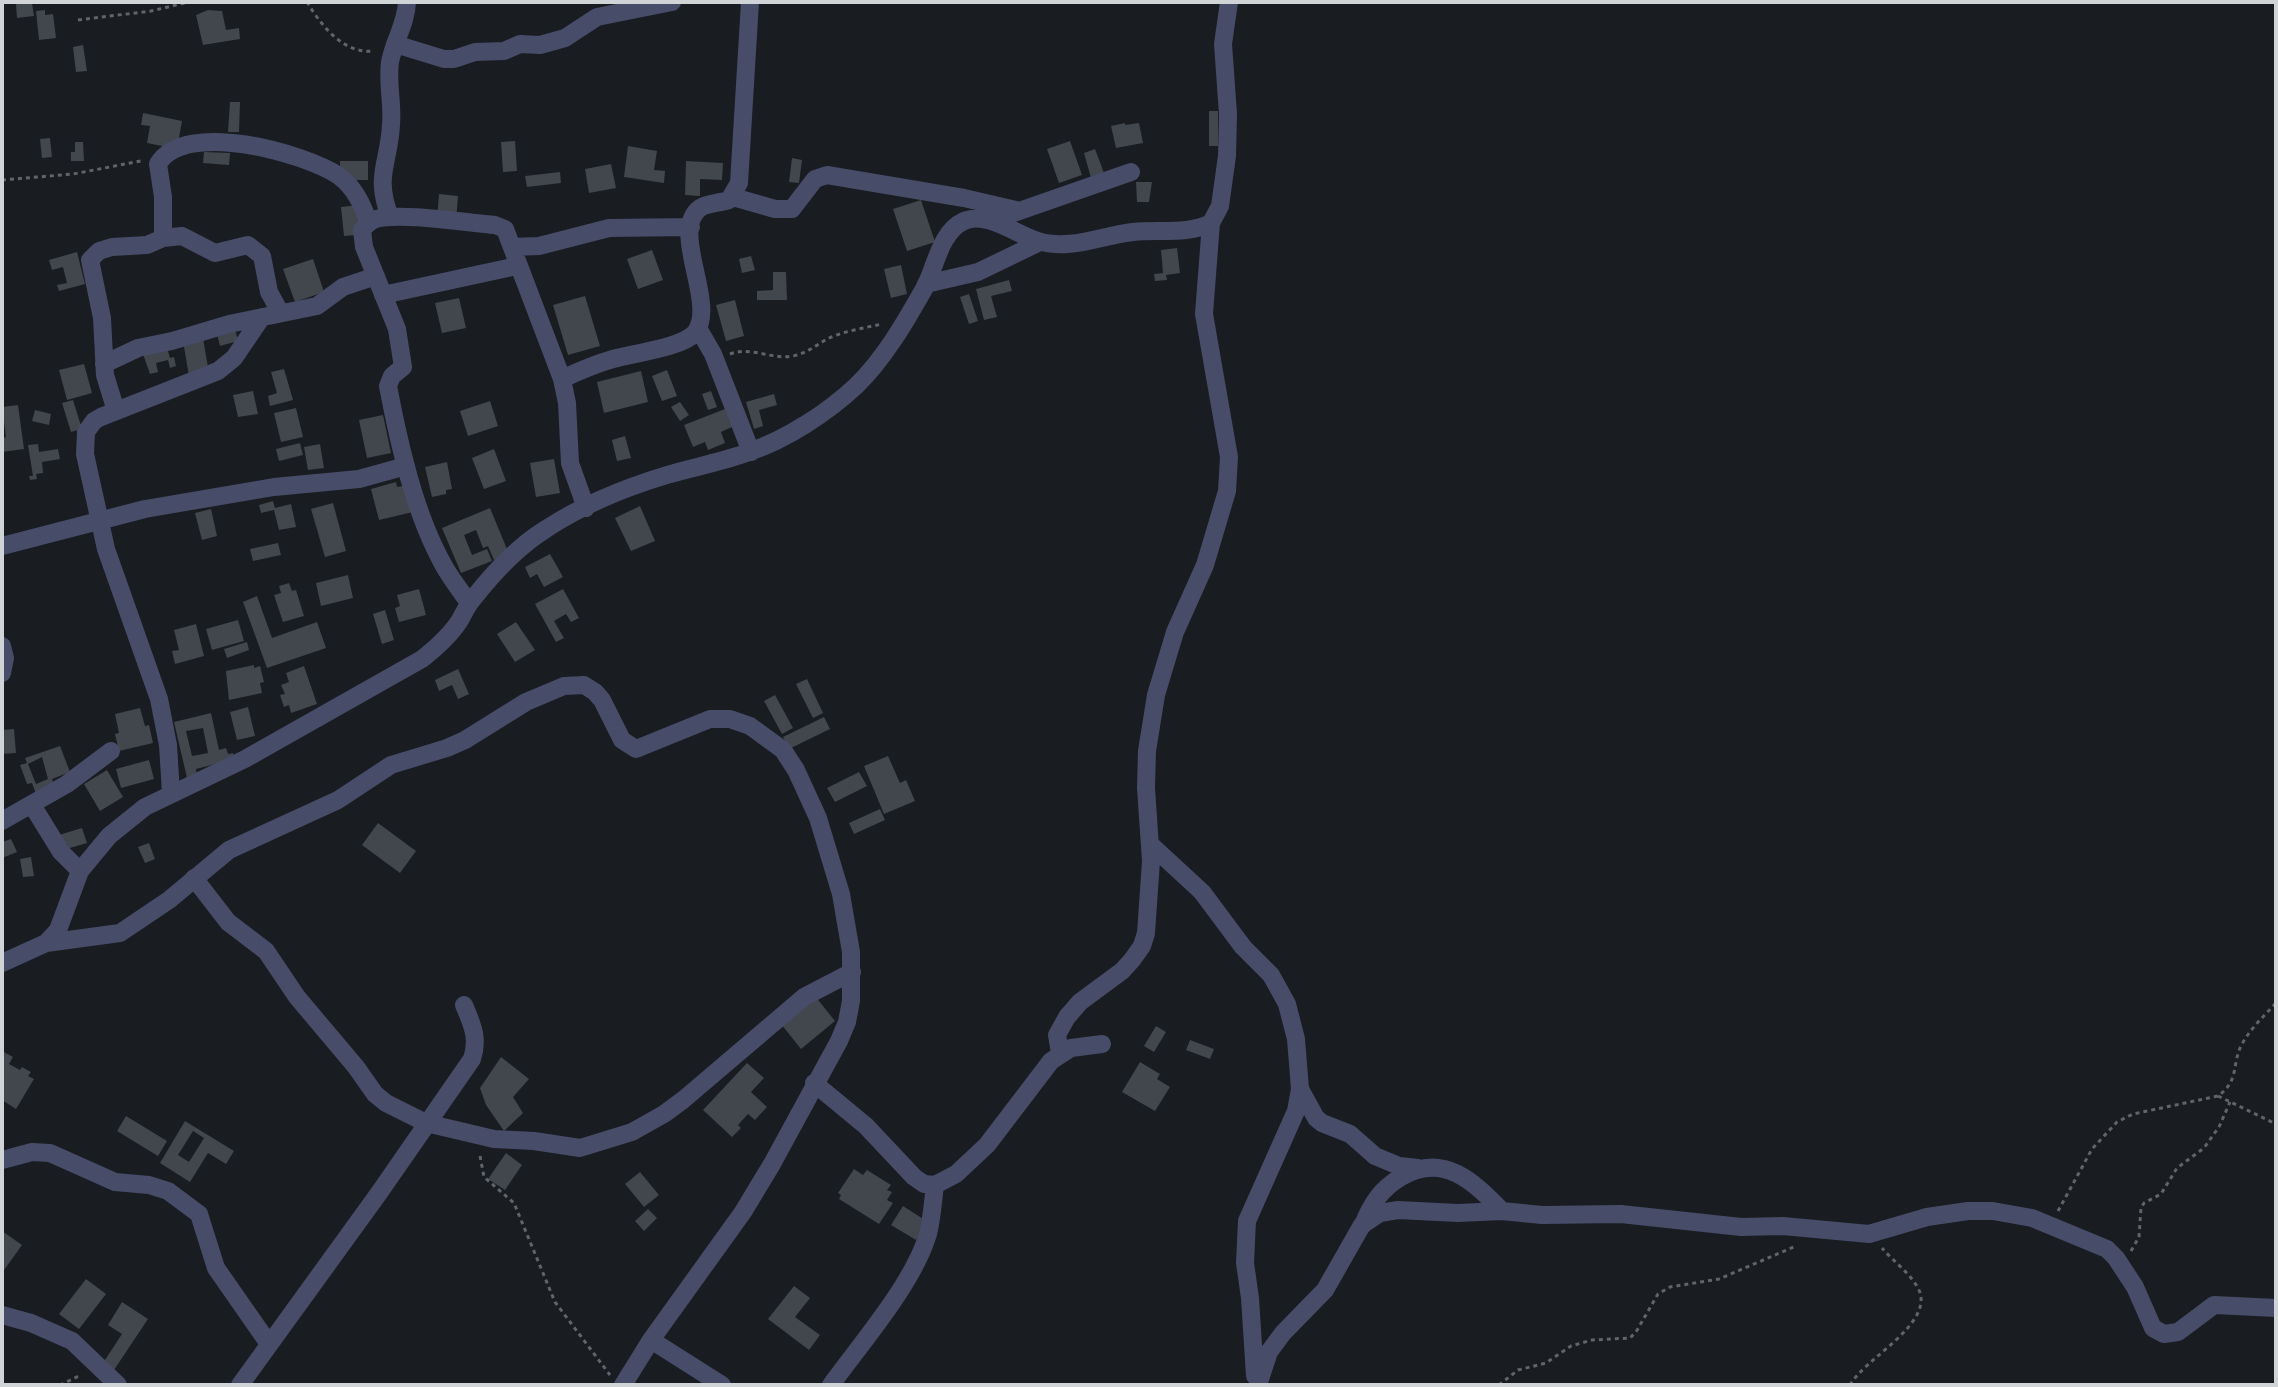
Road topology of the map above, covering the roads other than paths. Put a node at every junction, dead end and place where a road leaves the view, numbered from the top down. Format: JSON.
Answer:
{"nodes":[{"id":1,"x":407,"y":2,"type":"edge"},
{"id":2,"x":672,"y":2,"type":"edge"},
{"id":3,"x":750,"y":2,"type":"edge"},
{"id":4,"x":1229,"y":2,"type":"edge"},
{"id":5,"x":394,"y":47,"type":"junction"},
{"id":6,"x":1131,"y":172,"type":"dead end"},
{"id":7,"x":733,"y":197,"type":"junction"},
{"id":8,"x":1016,"y":210,"type":"junction"},
{"id":9,"x":390,"y":217,"type":"junction"},
{"id":10,"x":992,"y":222,"type":"junction"},
{"id":11,"x":369,"y":223,"type":"junction"},
{"id":12,"x":1211,"y":223,"type":"junction"},
{"id":13,"x":691,"y":227,"type":"junction"},
{"id":14,"x":163,"y":238,"type":"junction"},
{"id":15,"x":1040,"y":242,"type":"junction"},
{"id":16,"x":512,"y":247,"type":"junction"},
{"id":17,"x":517,"y":266,"type":"junction"},
{"id":18,"x":376,"y":276,"type":"junction"},
{"id":19,"x":926,"y":284,"type":"junction"},
{"id":20,"x":383,"y":295,"type":"junction"},
{"id":21,"x":271,"y":314,"type":"junction"},
{"id":22,"x":698,"y":328,"type":"junction"},
{"id":23,"x":104,"y":364,"type":"junction"},
{"id":24,"x":562,"y":379,"type":"junction"},
{"id":25,"x":116,"y":411,"type":"junction"},
{"id":26,"x":751,"y":452,"type":"junction"},
{"id":27,"x":406,"y":466,"type":"junction"},
{"id":28,"x":586,"y":508,"type":"junction"},
{"id":29,"x":101,"y":521,"type":"junction"},
{"id":30,"x":2,"y":546,"type":"edge"},
{"id":31,"x":469,"y":603,"type":"junction"},
{"id":32,"x":2,"y":646,"type":"edge"},
{"id":33,"x":2,"y":673,"type":"edge"},
{"id":34,"x":111,"y":751,"type":"dead end"},
{"id":35,"x":171,"y":793,"type":"junction"},
{"id":36,"x":32,"y":805,"type":"junction"},
{"id":37,"x":2,"y":821,"type":"edge"},
{"id":38,"x":1150,"y":844,"type":"junction"},
{"id":39,"x":80,"y":871,"type":"junction"},
{"id":40,"x":194,"y":878,"type":"junction"},
{"id":41,"x":46,"y":943,"type":"junction"},
{"id":42,"x":2,"y":963,"type":"edge"},
{"id":43,"x":852,"y":972,"type":"junction"},
{"id":44,"x":464,"y":1005,"type":"dead end"},
{"id":45,"x":1102,"y":1044,"type":"dead end"},
{"id":46,"x":1060,"y":1053,"type":"junction"},
{"id":47,"x":814,"y":1083,"type":"junction"},
{"id":48,"x":1300,"y":1089,"type":"junction"},
{"id":49,"x":426,"y":1123,"type":"junction"},
{"id":50,"x":2,"y":1160,"type":"edge"},
{"id":51,"x":1418,"y":1168,"type":"junction"},
{"id":52,"x":935,"y":1185,"type":"junction"},
{"id":53,"x":1502,"y":1211,"type":"junction"},
{"id":54,"x":1362,"y":1225,"type":"junction"},
{"id":55,"x":2276,"y":1308,"type":"edge"},
{"id":56,"x":2,"y":1315,"type":"edge"},
{"id":57,"x":651,"y":1340,"type":"junction"},
{"id":58,"x":269,"y":1344,"type":"junction"},
{"id":59,"x":118,"y":1385,"type":"edge"},
{"id":60,"x":240,"y":1385,"type":"edge"},
{"id":61,"x":623,"y":1385,"type":"edge"},
{"id":62,"x":722,"y":1385,"type":"edge"},
{"id":63,"x":831,"y":1385,"type":"edge"},
{"id":64,"x":1257,"y":1385,"type":"edge"}],
"edges":[{"from":1,"to":5,"type":"street"},
{"from":2,"to":5,"type":"street"},
{"from":3,"to":7,"type":"street"},
{"from":4,"to":12,"type":"street"},
{"from":5,"to":9,"type":"street"},
{"from":6,"to":8,"type":"street"},
{"from":7,"to":8,"type":"street"},
{"from":7,"to":13,"type":"street"},
{"from":8,"to":10,"type":"street"},
{"from":9,"to":11,"type":"street"},
{"from":9,"to":16,"type":"street"},
{"from":10,"to":15,"type":"street"},
{"from":10,"to":19,"type":"street"},
{"from":11,"to":14,"type":"street"},
{"from":11,"to":18,"type":"street"},
{"from":12,"to":15,"type":"street"},
{"from":12,"to":38,"type":"street"},
{"from":13,"to":16,"type":"street"},
{"from":13,"to":22,"type":"street"},
{"from":14,"to":21,"type":"street"},
{"from":14,"to":23,"type":"street"},
{"from":15,"to":19,"type":"street"},
{"from":16,"to":17,"type":"street"},
{"from":17,"to":20,"type":"street"},
{"from":17,"to":24,"type":"street"},
{"from":18,"to":20,"type":"street"},
{"from":18,"to":21,"type":"street"},
{"from":19,"to":26,"type":"street"},
{"from":20,"to":27,"type":"street"},
{"from":21,"to":23,"type":"street"},
{"from":21,"to":25,"type":"street"},
{"from":22,"to":24,"type":"street"},
{"from":22,"to":26,"type":"street"},
{"from":23,"to":25,"type":"street"},
{"from":24,"to":28,"type":"street"},
{"from":25,"to":29,"type":"street"},
{"from":26,"to":28,"type":"street"},
{"from":27,"to":29,"type":"street"},
{"from":27,"to":31,"type":"street"},
{"from":28,"to":31,"type":"street"},
{"from":29,"to":30,"type":"street"},
{"from":29,"to":35,"type":"street"},
{"from":31,"to":35,"type":"street"},
{"from":32,"to":33,"type":"street"},
{"from":34,"to":36,"type":"street"},
{"from":35,"to":39,"type":"street"},
{"from":36,"to":37,"type":"street"},
{"from":36,"to":39,"type":"street"},
{"from":38,"to":46,"type":"street"},
{"from":38,"to":48,"type":"street"},
{"from":39,"to":41,"type":"street"},
{"from":40,"to":41,"type":"street"},
{"from":40,"to":43,"type":"street"},
{"from":40,"to":49,"type":"street"},
{"from":41,"to":42,"type":"street"},
{"from":43,"to":47,"type":"street"},
{"from":43,"to":49,"type":"street"},
{"from":44,"to":49,"type":"street"},
{"from":45,"to":46,"type":"street"},
{"from":46,"to":52,"type":"street"},
{"from":47,"to":52,"type":"street"},
{"from":47,"to":57,"type":"street"},
{"from":48,"to":51,"type":"street"},
{"from":48,"to":64,"type":"street"},
{"from":49,"to":58,"type":"street"},
{"from":50,"to":58,"type":"street"},
{"from":51,"to":53,"type":"street"},
{"from":51,"to":54,"type":"street"},
{"from":52,"to":63,"type":"street"},
{"from":53,"to":54,"type":"street"},
{"from":53,"to":55,"type":"street"},
{"from":54,"to":64,"type":"street"},
{"from":56,"to":59,"type":"street"},
{"from":57,"to":61,"type":"street"},
{"from":57,"to":62,"type":"street"},
{"from":58,"to":60,"type":"street"}]}
